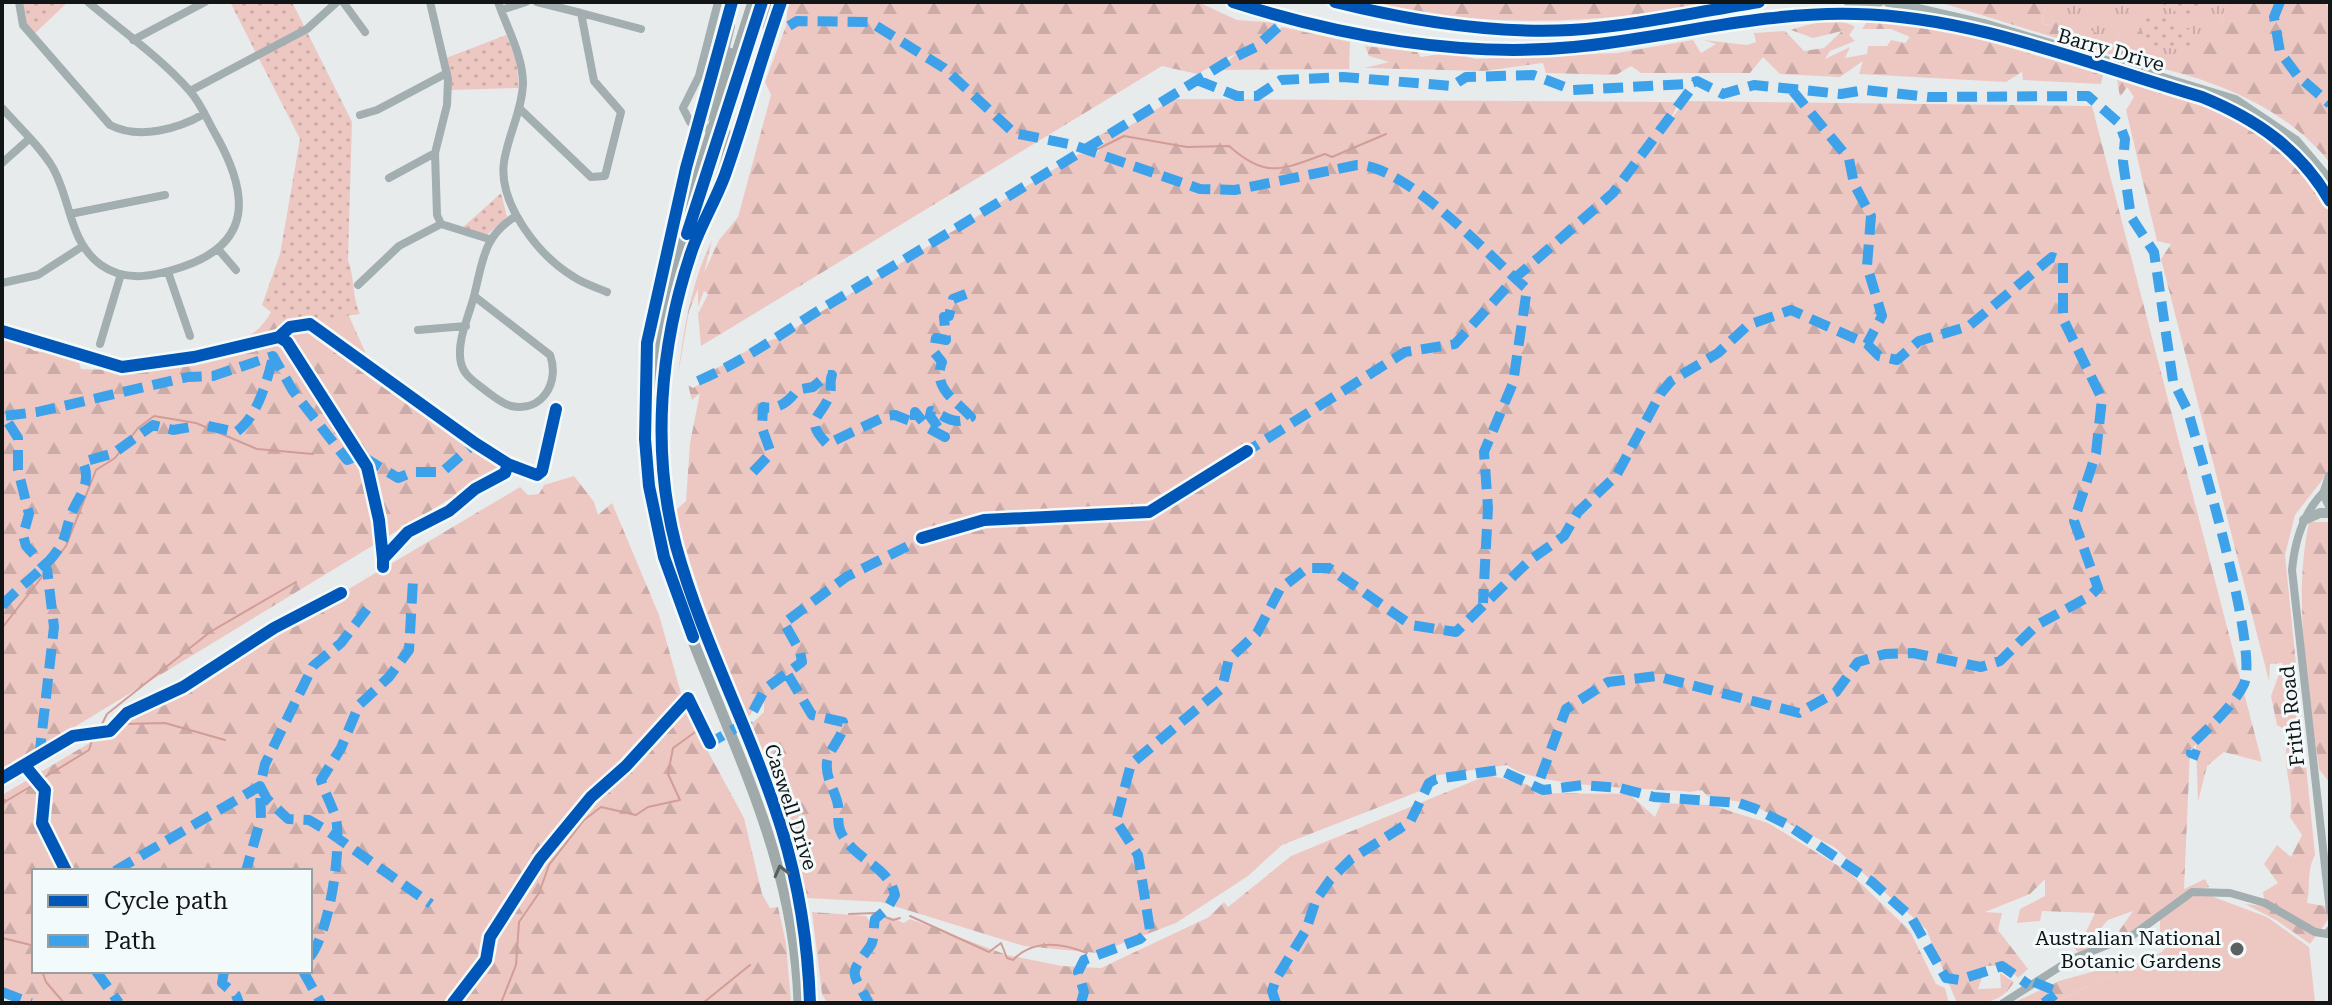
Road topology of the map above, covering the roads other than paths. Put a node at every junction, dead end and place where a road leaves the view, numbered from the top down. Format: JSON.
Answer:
{"nodes":[{"id":1,"x":19,"y":2,"type":"edge"},
{"id":2,"x":88,"y":2,"type":"edge"},
{"id":3,"x":205,"y":2,"type":"edge"},
{"id":4,"x":340,"y":2,"type":"edge"},
{"id":5,"x":430,"y":2,"type":"edge"},
{"id":6,"x":526,"y":2,"type":"edge"},
{"id":7,"x":537,"y":2,"type":"edge"},
{"id":8,"x":718,"y":2,"type":"edge"},
{"id":9,"x":734,"y":2,"type":"edge"},
{"id":10,"x":746,"y":2,"type":"edge"},
{"id":11,"x":753,"y":2,"type":"edge"},
{"id":12,"x":762,"y":2,"type":"edge"},
{"id":13,"x":777,"y":2,"type":"edge"},
{"id":14,"x":1233,"y":2,"type":"edge"},
{"id":15,"x":1335,"y":2,"type":"edge"},
{"id":16,"x":1759,"y":2,"type":"edge"},
{"id":17,"x":1880,"y":2,"type":"edge"},
{"id":18,"x":1888,"y":2,"type":"edge"},
{"id":19,"x":1745,"y":4,"type":"edge"},
{"id":20,"x":1912,"y":4,"type":"edge"},
{"id":21,"x":500,"y":6,"type":"edge"},
{"id":22,"x":581,"y":13,"type":"junction"},
{"id":23,"x":1924,"y":19,"type":"junction"},
{"id":24,"x":641,"y":29,"type":"dead end"},
{"id":25,"x":365,"y":32,"type":"dead end"},
{"id":26,"x":1689,"y":32,"type":"junction"},
{"id":27,"x":133,"y":40,"type":"junction"},
{"id":28,"x":754,"y":70,"type":"joint"},
{"id":29,"x":447,"y":73,"type":"junction"},
{"id":30,"x":717,"y":87,"type":"junction"},
{"id":31,"x":190,"y":91,"type":"junction"},
{"id":32,"x":2,"y":108,"type":"edge"},
{"id":33,"x":519,"y":108,"type":"junction"},
{"id":34,"x":204,"y":114,"type":"junction"},
{"id":35,"x":360,"y":115,"type":"dead end"},
{"id":36,"x":703,"y":125,"type":"junction"},
{"id":37,"x":726,"y":134,"type":"junction"},
{"id":38,"x":29,"y":139,"type":"junction"},
{"id":39,"x":435,"y":153,"type":"junction"},
{"id":40,"x":2,"y":163,"type":"edge"},
{"id":41,"x":389,"y":178,"type":"dead end"},
{"id":42,"x":2330,"y":181,"type":"edge"},
{"id":43,"x":165,"y":195,"type":"dead end"},
{"id":44,"x":2330,"y":201,"type":"edge"},
{"id":45,"x":70,"y":214,"type":"junction"},
{"id":46,"x":516,"y":216,"type":"junction"},
{"id":47,"x":441,"y":224,"type":"junction"},
{"id":48,"x":489,"y":239,"type":"junction"},
{"id":49,"x":695,"y":243,"type":"junction"},
{"id":50,"x":83,"y":246,"type":"junction"},
{"id":51,"x":218,"y":249,"type":"junction"},
{"id":52,"x":236,"y":270,"type":"dead end"},
{"id":53,"x":168,"y":272,"type":"junction"},
{"id":54,"x":121,"y":274,"type":"junction"},
{"id":55,"x":2,"y":283,"type":"edge"},
{"id":56,"x":358,"y":285,"type":"dead end"},
{"id":57,"x":607,"y":292,"type":"dead end"},
{"id":58,"x":474,"y":296,"type":"junction"},
{"id":59,"x":466,"y":326,"type":"junction"},
{"id":60,"x":418,"y":330,"type":"dead end"},
{"id":61,"x":190,"y":336,"type":"dead end"},
{"id":62,"x":100,"y":344,"type":"dead end"},
{"id":63,"x":647,"y":373,"type":"junction"},
{"id":64,"x":2330,"y":476,"type":"edge"},
{"id":65,"x":2328,"y":494,"type":"edge"},
{"id":66,"x":2330,"y":513,"type":"edge"},
{"id":67,"x":2304,"y":520,"type":"junction"},
{"id":68,"x":703,"y":631,"type":"junction"},
{"id":69,"x":2319,"y":828,"type":"junction"},
{"id":70,"x":2330,"y":828,"type":"edge"},
{"id":71,"x":2330,"y":911,"type":"edge"},
{"id":72,"x":2330,"y":930,"type":"edge"},
{"id":73,"x":799,"y":1003,"type":"edge"},
{"id":74,"x":810,"y":1003,"type":"edge"},
{"id":75,"x":2003,"y":1003,"type":"edge"}],
"edges":[{"from":1,"to":34,"type":"street"},
{"from":2,"to":27,"type":"street"},
{"from":3,"to":27,"type":"street"},
{"from":4,"to":25,"type":"street"},
{"from":4,"to":31,"type":"street"},
{"from":5,"to":29,"type":"street"},
{"from":6,"to":21,"type":"street"},
{"from":7,"to":22,"type":"street"},
{"from":8,"to":36,"type":"street","bridge":true},
{"from":9,"to":30,"type":"street"},
{"from":9,"to":63,"type":"highway"},
{"from":10,"to":30,"type":"highway"},
{"from":11,"to":63,"type":"highway"},
{"from":12,"to":68,"type":"highway"},
{"from":13,"to":28,"type":"highway"},
{"from":13,"to":49,"type":"highway"},
{"from":14,"to":26,"type":"main road"},
{"from":15,"to":19,"type":"main road"},
{"from":16,"to":19,"type":"main road"},
{"from":17,"to":23,"type":"main road"},
{"from":17,"to":26,"type":"main road"},
{"from":18,"to":20,"type":"main road","name":"Barry Drive"},
{"from":20,"to":42,"type":"main road","name":"Barry Drive"},
{"from":21,"to":33,"type":"street"},
{"from":22,"to":24,"type":"street"},
{"from":22,"to":33,"type":"street"},
{"from":23,"to":26,"type":"main road","name":"Barry Drive"},
{"from":23,"to":44,"type":"main road","name":"Barry Drive"},
{"from":27,"to":31,"type":"street"},
{"from":28,"to":37,"type":"street"},
{"from":29,"to":35,"type":"street"},
{"from":29,"to":39,"type":"street"},
{"from":30,"to":36,"type":"street"},
{"from":31,"to":34,"type":"street"},
{"from":32,"to":38,"type":"street"},
{"from":33,"to":46,"type":"street"},
{"from":34,"to":51,"type":"street"},
{"from":36,"to":37,"type":"street","bridge":true},
{"from":37,"to":49,"type":"highway"},
{"from":38,"to":40,"type":"street"},
{"from":38,"to":45,"type":"street"},
{"from":39,"to":41,"type":"street"},
{"from":39,"to":47,"type":"street"},
{"from":43,"to":45,"type":"street"},
{"from":45,"to":50,"type":"street"},
{"from":46,"to":48,"type":"street"},
{"from":46,"to":57,"type":"street"},
{"from":47,"to":48,"type":"street"},
{"from":47,"to":56,"type":"street"},
{"from":48,"to":58,"type":"street"},
{"from":49,"to":68,"type":"highway"},
{"from":50,"to":54,"type":"street"},
{"from":50,"to":55,"type":"street"},
{"from":51,"to":52,"type":"street"},
{"from":51,"to":53,"type":"street"},
{"from":53,"to":54,"type":"street"},
{"from":53,"to":61,"type":"street"},
{"from":54,"to":62,"type":"street"},
{"from":58,"to":59,"type":"street"},
{"from":58,"to":59,"type":"street"},
{"from":59,"to":60,"type":"street"},
{"from":73,"to":63,"type":"highway","name":"Caswell Drive","one_way":true},
{"from":64,"to":65,"type":"main road"},
{"from":65,"to":67,"type":"street","name":"Frith Road"},
{"from":66,"to":67,"type":"main road"},
{"from":67,"to":69,"type":"street","name":"Frith Road"},
{"from":68,"to":74,"type":"highway","name":"Caswell Drive"},
{"from":69,"to":70,"type":"street"},
{"from":69,"to":71,"type":"street","name":"Frith Road"},
{"from":72,"to":75,"type":"street"}]}
